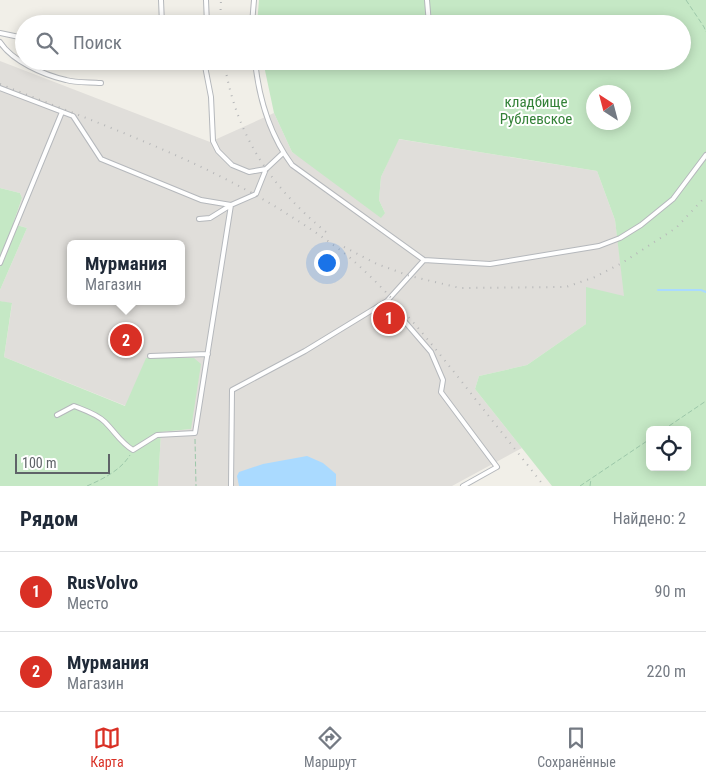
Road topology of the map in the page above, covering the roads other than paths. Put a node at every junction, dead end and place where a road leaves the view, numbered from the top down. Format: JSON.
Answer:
{"nodes":[{"id":1,"x":161,"y":0,"type":"edge"},
{"id":2,"x":206,"y":0,"type":"edge"},
{"id":3,"x":254,"y":0,"type":"edge"},
{"id":4,"x":427,"y":0,"type":"edge"},
{"id":5,"x":162,"y":15,"type":"edge"},
{"id":6,"x":207,"y":15,"type":"edge"},
{"id":7,"x":253,"y":15,"type":"edge"},
{"id":8,"x":428,"y":15,"type":"edge"},
{"id":9,"x":0,"y":33,"type":"edge"},
{"id":10,"x":15,"y":36,"type":"edge"},
{"id":11,"x":0,"y":42,"type":"edge"},
{"id":12,"x":15,"y":57,"type":"edge"},
{"id":13,"x":39,"y":70,"type":"edge"},
{"id":14,"x":206,"y":70,"type":"edge"},
{"id":15,"x":256,"y":70,"type":"edge"},
{"id":16,"x":100,"y":83,"type":"dead end"},
{"id":17,"x":0,"y":88,"type":"edge"},
{"id":18,"x":62,"y":112,"type":"junction"},
{"id":19,"x":283,"y":153,"type":"junction"},
{"id":20,"x":706,"y":155,"type":"edge"},
{"id":21,"x":266,"y":169,"type":"junction"},
{"id":22,"x":231,"y":205,"type":"junction"},
{"id":23,"x":198,"y":219,"type":"dead end"},
{"id":24,"x":424,"y":260,"type":"junction"},
{"id":25,"x":0,"y":263,"type":"edge"},
{"id":26,"x":387,"y":301,"type":"junction"},
{"id":27,"x":208,"y":354,"type":"junction"},
{"id":28,"x":150,"y":356,"type":"dead end"},
{"id":29,"x":57,"y":415,"type":"dead end"},
{"id":30,"x":465,"y":485,"type":"edge"},
{"id":31,"x":230,"y":486,"type":"edge"}],
"edges":[{"from":1,"to":5,"type":"lane"},
{"from":2,"to":6,"type":"lane"},
{"from":3,"to":7,"type":"lane"},
{"from":4,"to":8,"type":"lane"},
{"from":9,"to":10,"type":"lane"},
{"from":11,"to":12,"type":"lane"},
{"from":13,"to":16,"type":"lane"},
{"from":14,"to":21,"type":"lane"},
{"from":15,"to":19,"type":"lane"},
{"from":17,"to":18,"type":"lane"},
{"from":18,"to":22,"type":"lane"},
{"from":18,"to":25,"type":"lane"},
{"from":19,"to":21,"type":"lane"},
{"from":19,"to":24,"type":"lane"},
{"from":20,"to":24,"type":"lane"},
{"from":21,"to":22,"type":"lane"},
{"from":22,"to":23,"type":"lane"},
{"from":22,"to":27,"type":"lane"},
{"from":24,"to":26,"type":"lane"},
{"from":26,"to":30,"type":"lane"},
{"from":26,"to":31,"type":"lane"},
{"from":27,"to":28,"type":"lane"},
{"from":27,"to":29,"type":"lane"}]}
